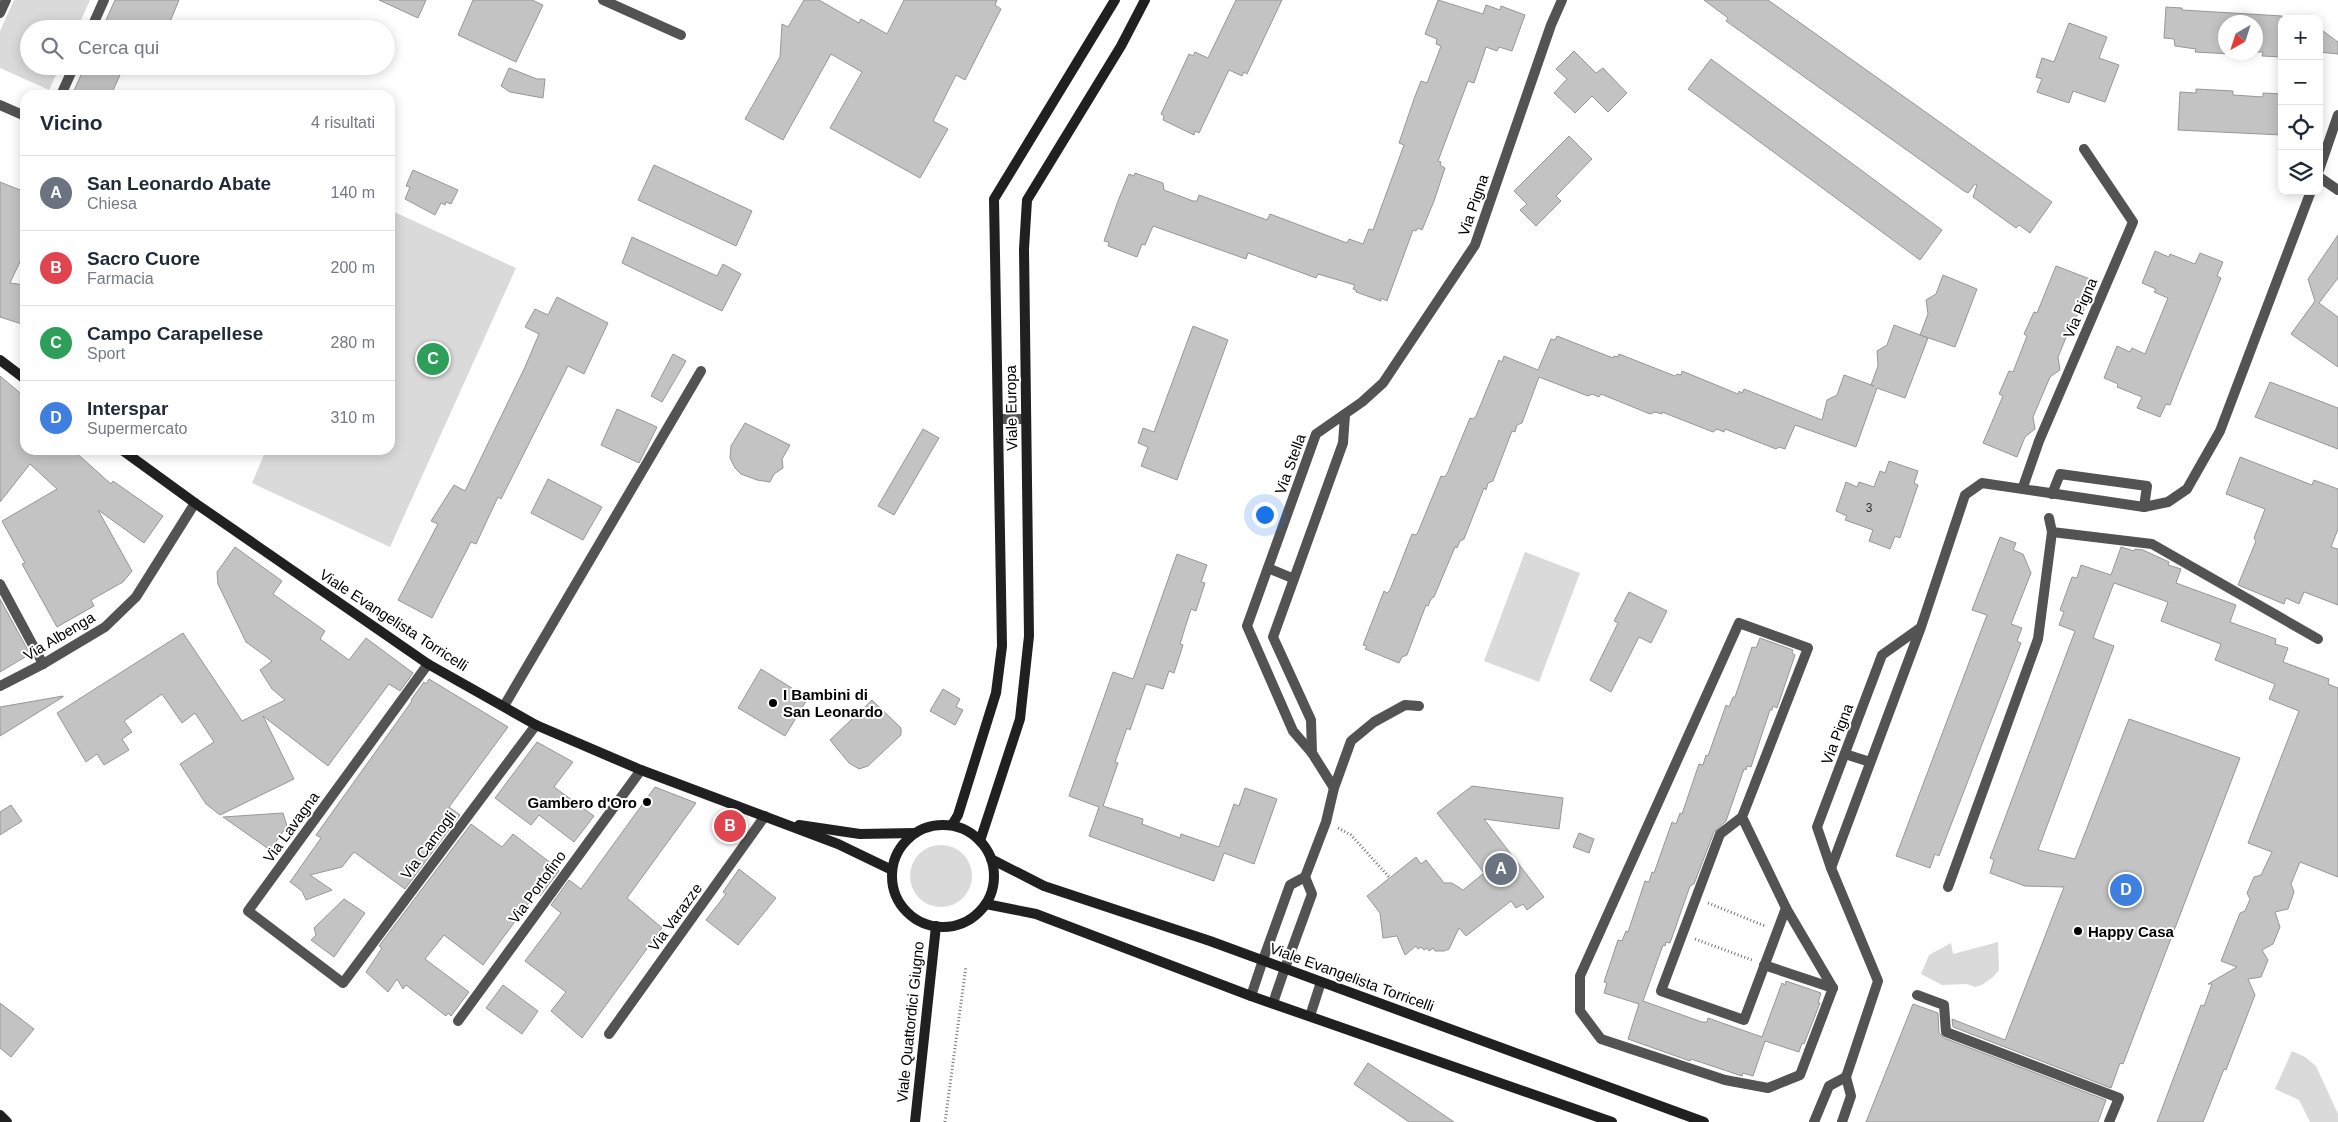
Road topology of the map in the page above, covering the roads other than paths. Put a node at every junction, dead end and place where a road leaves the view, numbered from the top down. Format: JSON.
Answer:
{"nodes":[{"id":1,"x":6,"y":0,"type":"edge"},
{"id":2,"x":104,"y":0,"type":"edge"},
{"id":3,"x":603,"y":0,"type":"edge"},
{"id":4,"x":1115,"y":0,"type":"edge"},
{"id":5,"x":1145,"y":0,"type":"edge"},
{"id":6,"x":1562,"y":0,"type":"edge"},
{"id":7,"x":0,"y":13,"type":"edge"},
{"id":8,"x":95,"y":20,"type":"edge"},
{"id":9,"x":681,"y":35,"type":"dead end"},
{"id":10,"x":70,"y":75,"type":"edge"},
{"id":11,"x":63,"y":90,"type":"edge"},
{"id":12,"x":0,"y":105,"type":"edge"},
{"id":13,"x":20,"y":114,"type":"edge"},
{"id":14,"x":2338,"y":116,"type":"edge"},
{"id":15,"x":2084,"y":148,"type":"dead end"},
{"id":16,"x":2323,"y":159,"type":"edge"},
{"id":17,"x":2323,"y":181,"type":"edge"},
{"id":18,"x":2338,"y":190,"type":"edge"},
{"id":19,"x":2309,"y":195,"type":"edge"},
{"id":20,"x":0,"y":360,"type":"edge"},
{"id":21,"x":702,"y":371,"type":"dead end"},
{"id":22,"x":20,"y":374,"type":"edge"},
{"id":23,"x":1345,"y":415,"type":"junction"},
{"id":24,"x":998,"y":418,"type":"junction"},
{"id":25,"x":1026,"y":419,"type":"junction"},
{"id":26,"x":129,"y":455,"type":"edge"},
{"id":27,"x":2023,"y":487,"type":"junction"},
{"id":28,"x":2052,"y":494,"type":"junction"},
{"id":29,"x":195,"y":503,"type":"junction"},
{"id":30,"x":2144,"y":507,"type":"junction"},
{"id":31,"x":2049,"y":518,"type":"dead end"},
{"id":32,"x":2052,"y":532,"type":"junction"},
{"id":33,"x":1268,"y":568,"type":"junction"},
{"id":34,"x":1292,"y":578,"type":"junction"},
{"id":35,"x":0,"y":584,"type":"edge"},
{"id":36,"x":1921,"y":627,"type":"junction"},
{"id":37,"x":2318,"y":639,"type":"dead end"},
{"id":38,"x":43,"y":664,"type":"junction"},
{"id":39,"x":428,"y":664,"type":"junction"},
{"id":40,"x":0,"y":686,"type":"edge"},
{"id":41,"x":504,"y":706,"type":"junction"},
{"id":42,"x":1419,"y":706,"type":"dead end"},
{"id":43,"x":536,"y":725,"type":"junction"},
{"id":44,"x":1312,"y":753,"type":"junction"},
{"id":45,"x":1845,"y":754,"type":"junction"},
{"id":46,"x":1870,"y":762,"type":"junction"},
{"id":47,"x":641,"y":770,"type":"junction"},
{"id":48,"x":1334,"y":788,"type":"junction"},
{"id":49,"x":765,"y":816,"type":"junction"},
{"id":50,"x":1742,"y":817,"type":"junction"},
{"id":51,"x":780,"y":822,"type":"junction"},
{"id":52,"x":952,"y":825,"type":"junction"},
{"id":53,"x":915,"y":833,"type":"junction"},
{"id":54,"x":980,"y":841,"type":"junction"},
{"id":55,"x":991,"y":859,"type":"junction"},
{"id":56,"x":1831,"y":868,"type":"junction"},
{"id":57,"x":892,"y":870,"type":"junction"},
{"id":58,"x":1305,"y":877,"type":"junction"},
{"id":59,"x":1948,"y":887,"type":"dead end"},
{"id":60,"x":986,"y":904,"type":"junction"},
{"id":61,"x":1786,"y":908,"type":"junction"},
{"id":62,"x":936,"y":926,"type":"junction"},
{"id":63,"x":1263,"y":960,"type":"junction"},
{"id":64,"x":1764,"y":965,"type":"junction"},
{"id":65,"x":1285,"y":968,"type":"junction"},
{"id":66,"x":1321,"y":982,"type":"junction"},
{"id":67,"x":344,"y":983,"type":"joint"},
{"id":68,"x":1833,"y":988,"type":"junction"},
{"id":69,"x":1917,"y":995,"type":"dead end"},
{"id":70,"x":1251,"y":996,"type":"junction"},
{"id":71,"x":1273,"y":1003,"type":"junction"},
{"id":72,"x":1310,"y":1016,"type":"junction"},
{"id":73,"x":458,"y":1021,"type":"dead end"},
{"id":74,"x":609,"y":1034,"type":"dead end"},
{"id":75,"x":1846,"y":1077,"type":"junction"},
{"id":76,"x":0,"y":1115,"type":"edge"},
{"id":77,"x":7,"y":1122,"type":"edge"},
{"id":78,"x":914,"y":1122,"type":"edge"},
{"id":79,"x":1612,"y":1122,"type":"edge"},
{"id":80,"x":1704,"y":1122,"type":"edge"},
{"id":81,"x":1814,"y":1122,"type":"edge"},
{"id":82,"x":1842,"y":1122,"type":"edge"},
{"id":83,"x":2109,"y":1122,"type":"edge"}],
"edges":[{"from":1,"to":7,"type":"street"},
{"from":2,"to":8,"type":"street"},
{"from":3,"to":9,"type":"street"},
{"from":4,"to":24,"type":"street","name":"Viale Europa"},
{"from":5,"to":25,"type":"street","name":"Viale Europa"},
{"from":6,"to":23,"type":"street","name":"Via Pigna"},
{"from":10,"to":11,"type":"street"},
{"from":12,"to":13,"type":"street"},
{"from":14,"to":16,"type":"street"},
{"from":15,"to":27,"type":"street","name":"Via Pigna"},
{"from":17,"to":18,"type":"street"},
{"from":19,"to":30,"type":"street"},
{"from":20,"to":22,"type":"street"},
{"from":21,"to":41,"type":"street"},
{"from":23,"to":33,"type":"street","name":"Via Stella"},
{"from":23,"to":34,"type":"street"},
{"from":24,"to":25,"type":"street"},
{"from":24,"to":52,"type":"street","name":"Viale Europa"},
{"from":25,"to":54,"type":"street","name":"Viale Europa"},
{"from":26,"to":29,"type":"street","name":"Viale Evangelista Torricelli"},
{"from":27,"to":28,"type":"street"},
{"from":27,"to":36,"type":"street"},
{"from":28,"to":30,"type":"street"},
{"from":28,"to":30,"type":"street"},
{"from":29,"to":38,"type":"street","name":"Via Albenga"},
{"from":29,"to":39,"type":"street","name":"Viale Evangelista Torricelli"},
{"from":31,"to":32,"type":"street"},
{"from":32,"to":37,"type":"street"},
{"from":32,"to":59,"type":"street"},
{"from":33,"to":34,"type":"street"},
{"from":33,"to":44,"type":"street","name":"Via Stella"},
{"from":34,"to":44,"type":"street"},
{"from":35,"to":38,"type":"street"},
{"from":36,"to":45,"type":"street","name":"Via Pigna"},
{"from":36,"to":46,"type":"street"},
{"from":38,"to":40,"type":"street","name":"Via Albenga"},
{"from":39,"to":41,"type":"street","name":"Viale Evangelista Torricelli"},
{"from":39,"to":67,"type":"street","name":"Via Lavagna"},
{"from":41,"to":43,"type":"street","name":"Viale Evangelista Torricelli"},
{"from":42,"to":48,"type":"street"},
{"from":43,"to":47,"type":"street","name":"Viale Evangelista Torricelli"},
{"from":43,"to":67,"type":"street","name":"Via Camogli"},
{"from":44,"to":48,"type":"street","name":"Via Stella"},
{"from":45,"to":46,"type":"street"},
{"from":45,"to":56,"type":"street","name":"Via Pigna"},
{"from":46,"to":56,"type":"street"},
{"from":47,"to":49,"type":"street","name":"Viale Evangelista Torricelli"},
{"from":47,"to":73,"type":"street","name":"Via Portofino"},
{"from":48,"to":58,"type":"street"},
{"from":49,"to":51,"type":"street","name":"Viale Evangelista Torricelli"},
{"from":49,"to":74,"type":"street","name":"Via Varazze"},
{"from":50,"to":61,"type":"street"},
{"from":50,"to":64,"type":"street"},
{"from":50,"to":68,"type":"street"},
{"from":51,"to":53,"type":"street","name":"Viale Evangelista Torricelli"},
{"from":51,"to":57,"type":"street","name":"Viale Evangelista Torricelli"},
{"from":52,"to":53,"type":"street","name":"Viale Evangelista Torricelli"},
{"from":52,"to":54,"type":"street"},
{"from":53,"to":57,"type":"street"},
{"from":54,"to":55,"type":"street"},
{"from":55,"to":60,"type":"street"},
{"from":55,"to":63,"type":"street","name":"Viale Evangelista Torricelli"},
{"from":56,"to":75,"type":"street","name":"Via Pigna"},
{"from":57,"to":62,"type":"street"},
{"from":58,"to":63,"type":"street"},
{"from":58,"to":65,"type":"street"},
{"from":60,"to":62,"type":"street"},
{"from":60,"to":70,"type":"street"},
{"from":61,"to":64,"type":"street"},
{"from":61,"to":68,"type":"street"},
{"from":62,"to":78,"type":"street","name":"Viale Quattordici Giugno"},
{"from":63,"to":65,"type":"street","name":"Viale Evangelista Torricelli"},
{"from":63,"to":70,"type":"street"},
{"from":64,"to":68,"type":"street"},
{"from":65,"to":66,"type":"street","name":"Viale Evangelista Torricelli"},
{"from":65,"to":71,"type":"street"},
{"from":66,"to":72,"type":"street"},
{"from":66,"to":80,"type":"street","name":"Viale Evangelista Torricelli"},
{"from":69,"to":83,"type":"street"},
{"from":70,"to":71,"type":"street"},
{"from":71,"to":72,"type":"street"},
{"from":72,"to":79,"type":"street"},
{"from":75,"to":81,"type":"street"},
{"from":75,"to":82,"type":"street","name":"Via Pigna"},
{"from":76,"to":77,"type":"street"}]}
